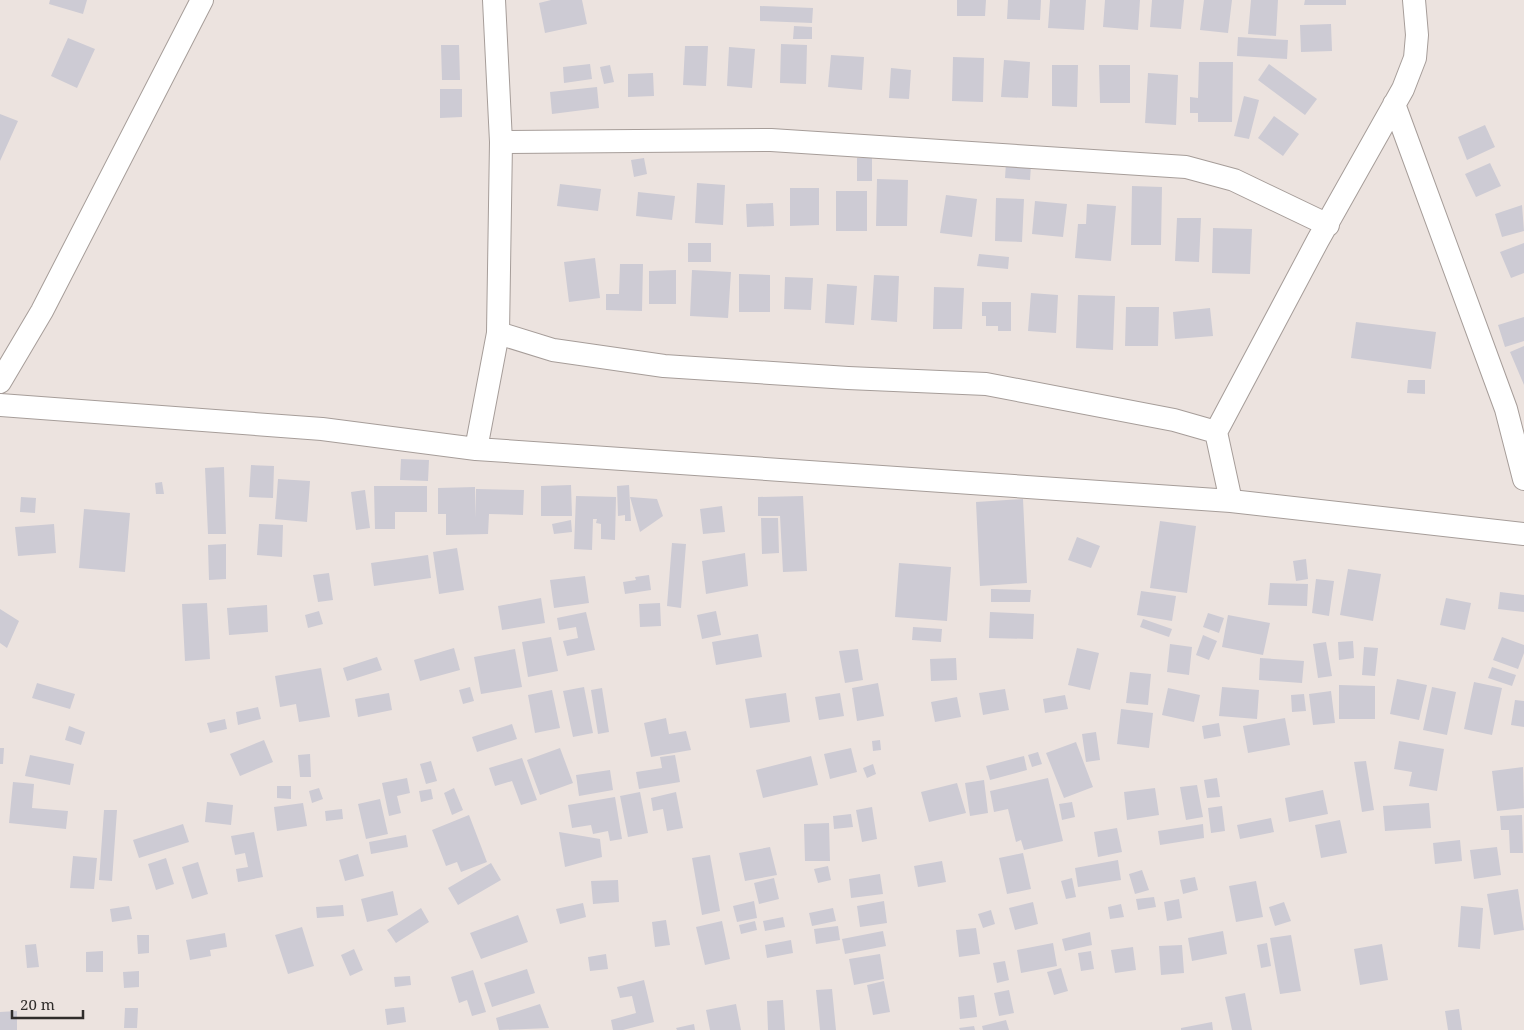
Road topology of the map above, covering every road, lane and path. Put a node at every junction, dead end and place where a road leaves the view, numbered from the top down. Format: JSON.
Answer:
{"nodes":[{"id":1,"x":202,"y":0,"type":"edge"},
{"id":2,"x":494,"y":0,"type":"edge"},
{"id":3,"x":1414,"y":0,"type":"edge"},
{"id":4,"x":1394,"y":104,"type":"junction"},
{"id":5,"x":501,"y":142,"type":"junction"},
{"id":6,"x":1328,"y":225,"type":"junction"},
{"id":7,"x":498,"y":334,"type":"junction"},
{"id":8,"x":0,"y":382,"type":"edge"},
{"id":9,"x":0,"y":405,"type":"edge"},
{"id":10,"x":1216,"y":432,"type":"junction"},
{"id":11,"x":476,"y":449,"type":"junction"},
{"id":12,"x":1524,"y":479,"type":"edge"},
{"id":13,"x":1231,"y":501,"type":"junction"},
{"id":14,"x":1524,"y":534,"type":"edge"}],
"edges":[{"from":1,"to":8,"type":"street"},
{"from":2,"to":5,"type":"street"},
{"from":3,"to":4,"type":"street"},
{"from":4,"to":6,"type":"street"},
{"from":4,"to":12,"type":"street"},
{"from":5,"to":6,"type":"street"},
{"from":5,"to":7,"type":"street"},
{"from":6,"to":10,"type":"street"},
{"from":7,"to":10,"type":"street"},
{"from":7,"to":11,"type":"street"},
{"from":9,"to":11,"type":"street"},
{"from":10,"to":13,"type":"street"},
{"from":11,"to":13,"type":"street"},
{"from":13,"to":14,"type":"street"}]}
